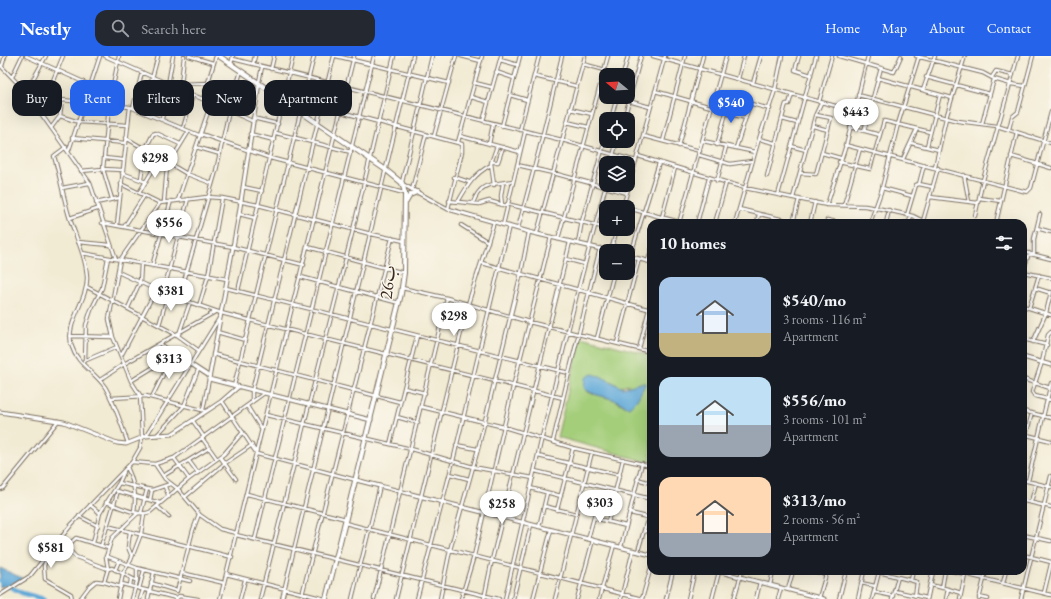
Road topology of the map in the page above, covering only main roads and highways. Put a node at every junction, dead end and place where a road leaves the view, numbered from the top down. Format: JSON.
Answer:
{"nodes":[{"id":1,"x":219,"y":56,"type":"edge"},
{"id":2,"x":417,"y":192,"type":"road end"},
{"id":3,"x":405,"y":203,"type":"junction"},
{"id":4,"x":325,"y":599,"type":"edge"}],
"edges":[{"from":1,"to":3,"type":"highway","name":"26ب"},
{"from":2,"to":3,"type":"highway"},
{"from":3,"to":4,"type":"highway","name":"26ب"}]}
